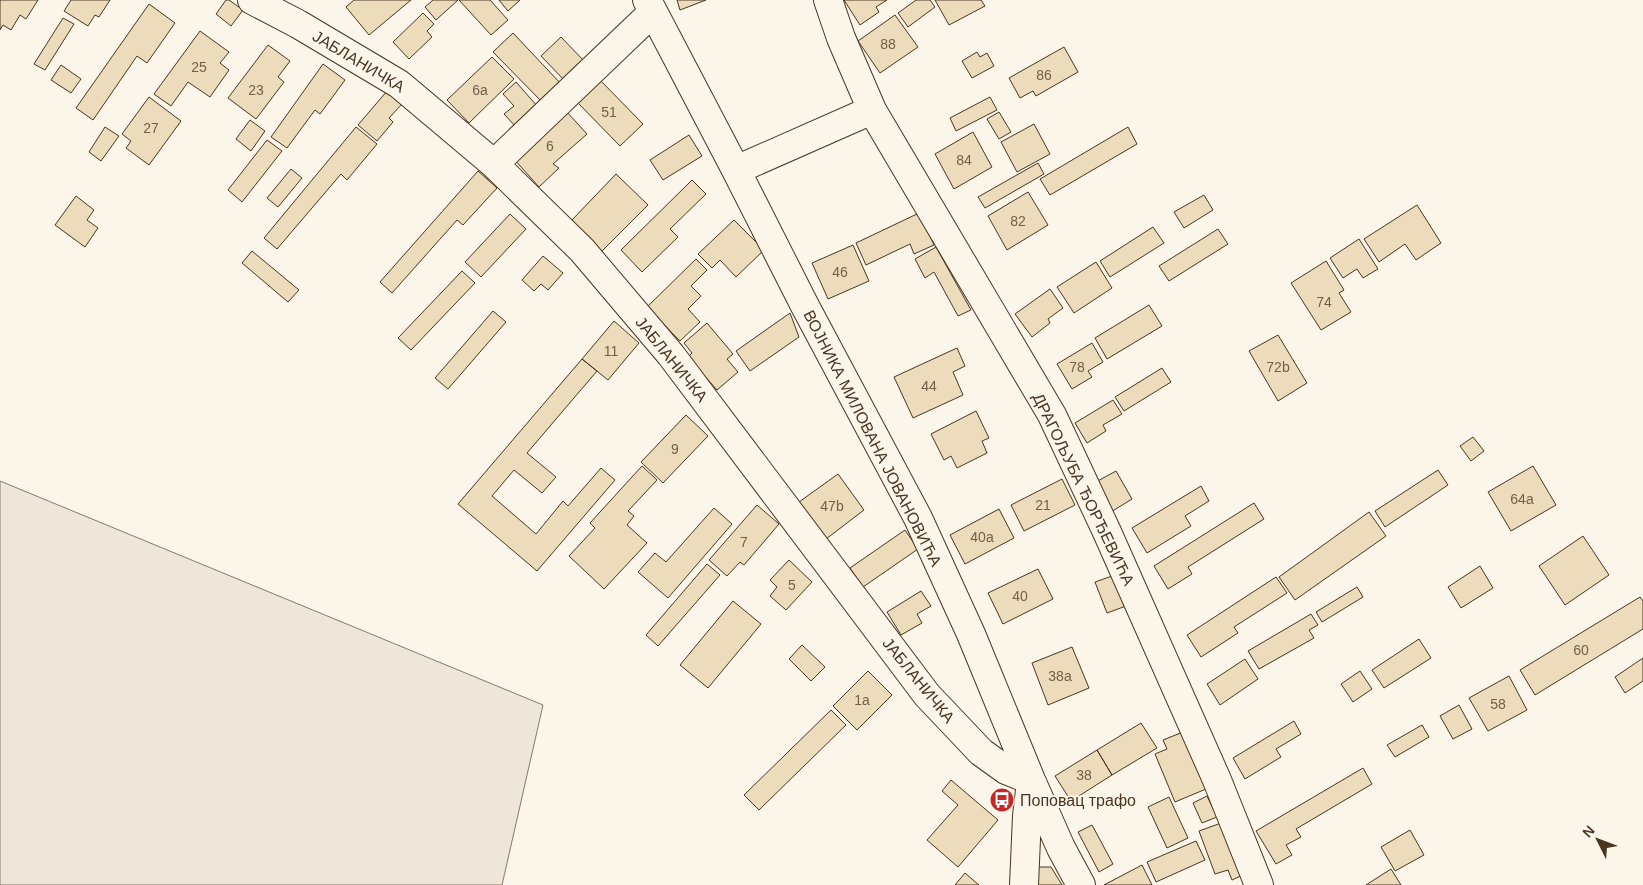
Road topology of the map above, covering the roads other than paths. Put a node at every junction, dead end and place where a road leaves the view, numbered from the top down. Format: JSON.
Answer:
{"nodes":[{"id":1,"x":252,"y":0,"type":"edge"},
{"id":2,"x":828,"y":0,"type":"edge"},
{"id":3,"x":650,"y":6,"type":"edge"},
{"id":4,"x":872,"y":110,"type":"junction"},
{"id":5,"x":494,"y":164,"type":"junction"},
{"id":6,"x":736,"y":170,"type":"junction"},
{"id":7,"x":1031,"y":780,"type":"junction"},
{"id":8,"x":1024,"y":885,"type":"edge"},
{"id":9,"x":1081,"y":885,"type":"edge"},
{"id":10,"x":1259,"y":885,"type":"edge"}],
"edges":[{"from":1,"to":5,"type":"street","name":"ЈАБЛАНИЧКА"},
{"from":2,"to":4,"type":"street","name":"ДРАГОЉУБА ЂОРЂЕВИЋА"},
{"from":3,"to":5,"type":"street"},
{"from":3,"to":6,"type":"street","name":"ВОЈНИКА МИЛОВАНА ЈОВАНОВИЋА"},
{"from":4,"to":6,"type":"street"},
{"from":4,"to":10,"type":"street","name":"ДРАГОЉУБА ЂОРЂЕВИЋА"},
{"from":5,"to":7,"type":"street","name":"ЈАБЛАНИЧКА"},
{"from":6,"to":7,"type":"street","name":"ВОЈНИКА МИЛОВАНА ЈОВАНОВИЋА"},
{"from":7,"to":8,"type":"street"},
{"from":7,"to":9,"type":"street","name":"ВОЈНИКА МИЛОВАНА ЈОВАНОВИЋА"}]}
